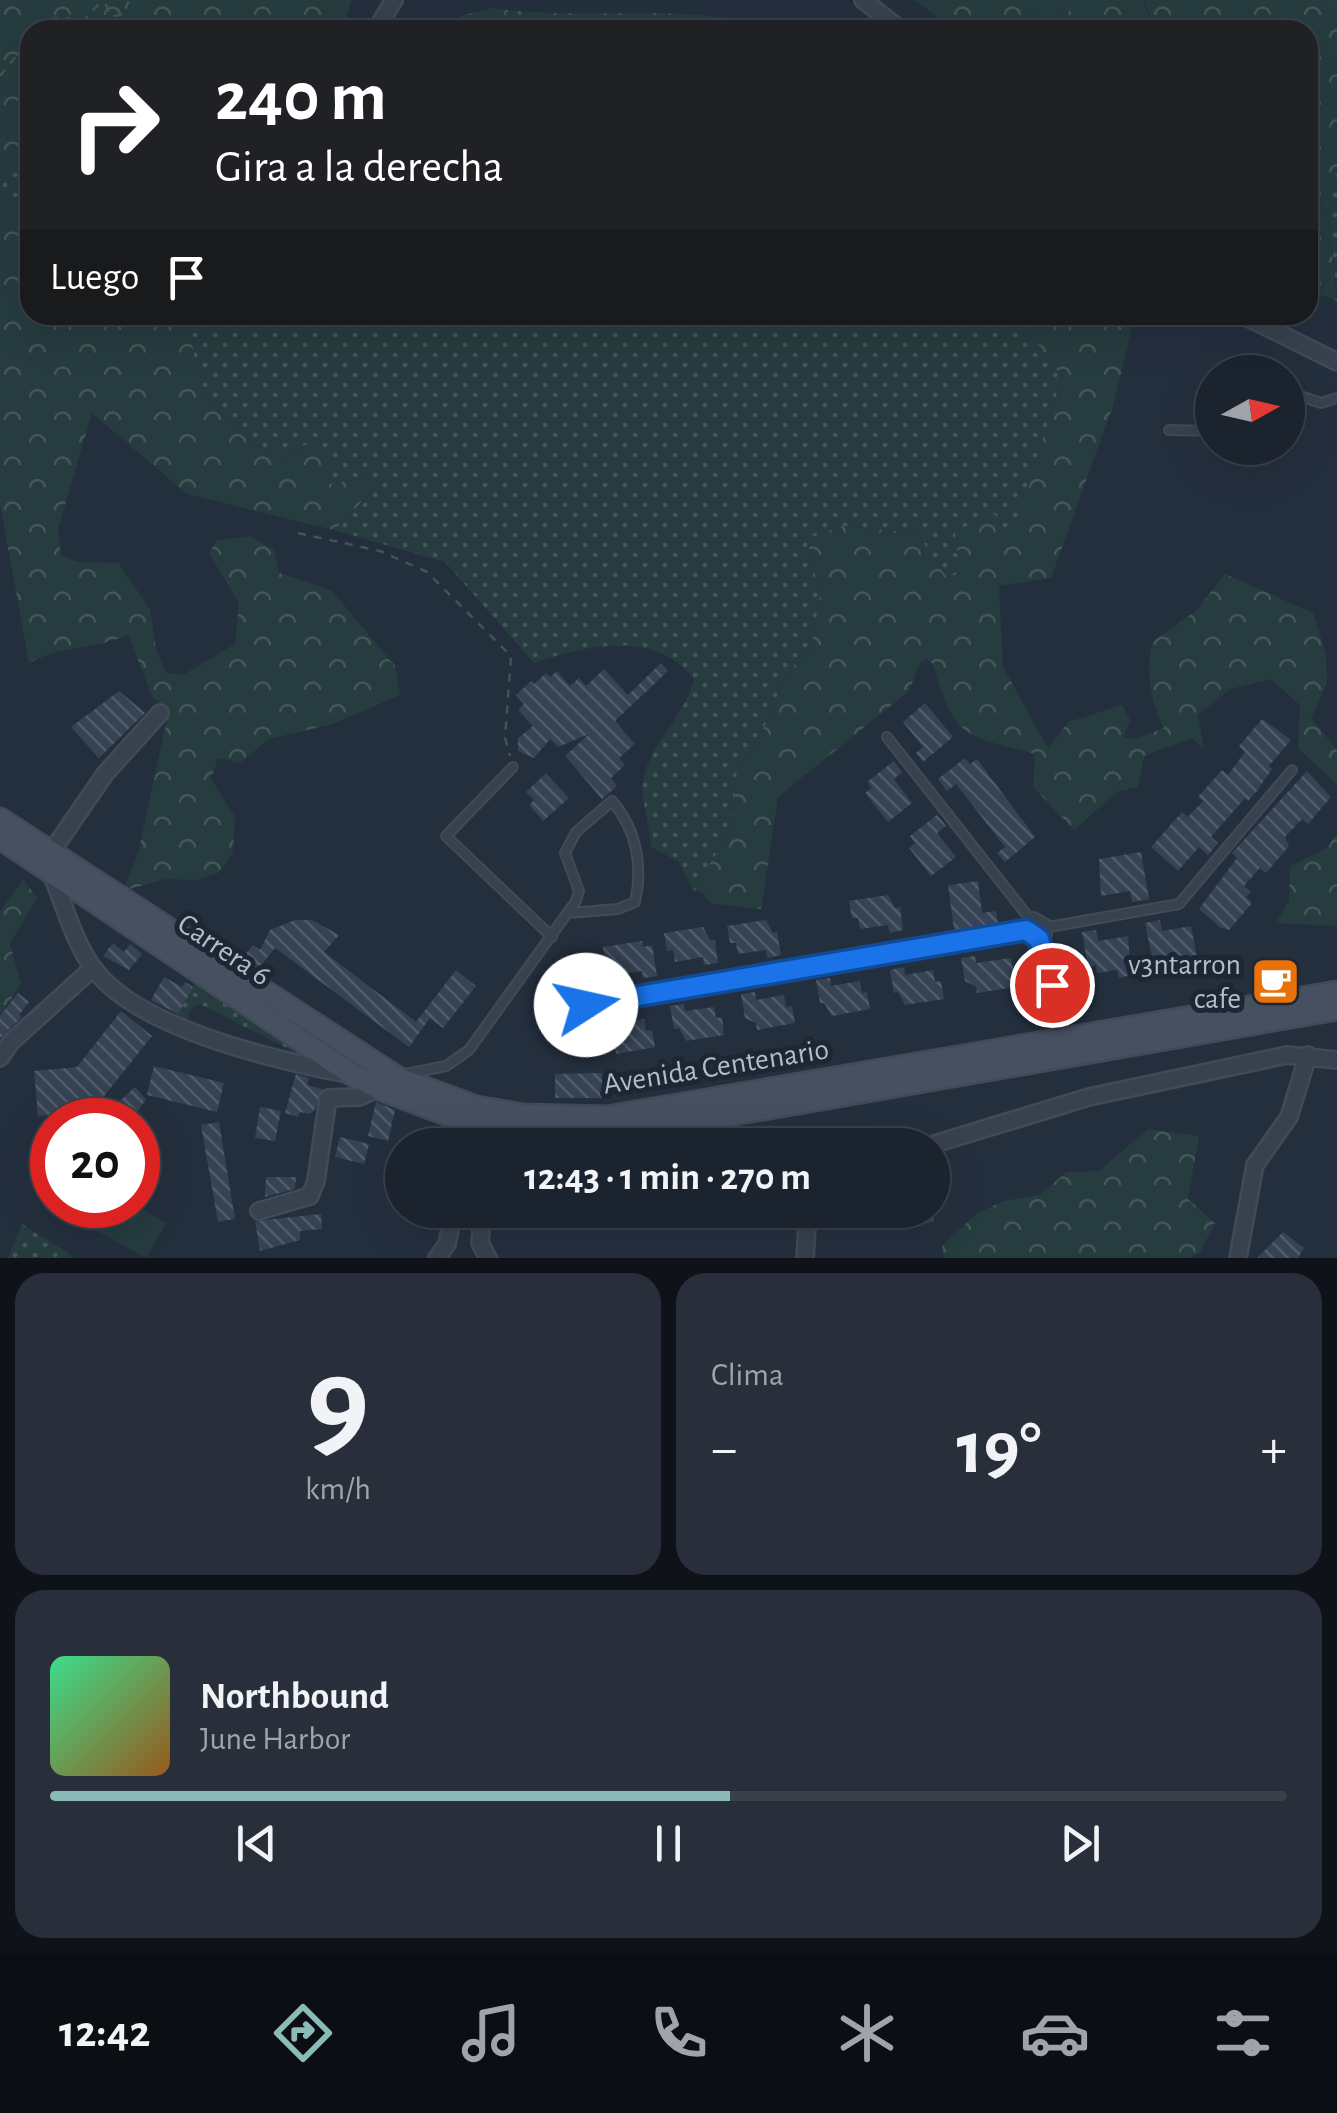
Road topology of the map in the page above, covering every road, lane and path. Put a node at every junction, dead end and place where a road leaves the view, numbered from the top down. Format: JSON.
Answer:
{"nodes":[{"id":1,"x":129,"y":0,"type":"edge"},
{"id":2,"x":864,"y":0,"type":"edge"},
{"id":3,"x":43,"y":20,"type":"edge"},
{"id":4,"x":78,"y":20,"type":"edge"},
{"id":5,"x":84,"y":20,"type":"edge"},
{"id":6,"x":888,"y":20,"type":"edge"},
{"id":7,"x":20,"y":51,"type":"edge"},
{"id":8,"x":0,"y":76,"type":"edge"},
{"id":9,"x":1262,"y":325,"type":"edge"},
{"id":10,"x":1337,"y":362,"type":"edge"},
{"id":11,"x":1305,"y":398,"type":"edge"},
{"id":12,"x":1337,"y":398,"type":"edge"},
{"id":13,"x":1169,"y":430,"type":"dead end"},
{"id":14,"x":1195,"y":431,"type":"edge"},
{"id":15,"x":298,"y":533,"type":"dead end"},
{"id":16,"x":160,"y":713,"type":"dead end"},
{"id":17,"x":887,"y":737,"type":"dead end"},
{"id":18,"x":514,"y":767,"type":"joint"},
{"id":19,"x":1292,"y":770,"type":"dead end"},
{"id":20,"x":0,"y":819,"type":"edge"},
{"id":21,"x":0,"y":838,"type":"edge"},
{"id":22,"x":50,"y":859,"type":"junction"},
{"id":23,"x":568,"y":913,"type":"junction"},
{"id":24,"x":1030,"y":919,"type":"junction"},
{"id":25,"x":1049,"y":927,"type":"junction"},
{"id":26,"x":1026,"y":930,"type":"junction"},
{"id":27,"x":552,"y":937,"type":"junction"},
{"id":28,"x":1039,"y":939,"type":"junction"},
{"id":29,"x":92,"y":968,"type":"junction"},
{"id":30,"x":1052,"y":985,"type":"dead end"},
{"id":31,"x":1337,"y":992,"type":"edge"},
{"id":32,"x":1054,"y":998,"type":"dead end"},
{"id":33,"x":586,"y":1005,"type":"dead end"},
{"id":34,"x":1337,"y":1009,"type":"edge"},
{"id":35,"x":1060,"y":1049,"type":"junction"},
{"id":36,"x":1308,"y":1055,"type":"junction"},
{"id":37,"x":0,"y":1058,"type":"edge"},
{"id":38,"x":1337,"y":1060,"type":"edge"},
{"id":39,"x":350,"y":1074,"type":"junction"},
{"id":40,"x":389,"y":1084,"type":"junction"},
{"id":41,"x":454,"y":1116,"type":"junction"},
{"id":42,"x":661,"y":1127,"type":"edge"},
{"id":43,"x":454,"y":1128,"type":"edge"},
{"id":44,"x":482,"y":1128,"type":"edge"},
{"id":45,"x":950,"y":1139,"type":"edge"},
{"id":46,"x":259,"y":1211,"type":"dead end"},
{"id":47,"x":450,"y":1228,"type":"edge"},
{"id":48,"x":481,"y":1228,"type":"edge"},
{"id":49,"x":807,"y":1228,"type":"edge"},
{"id":50,"x":438,"y":1258,"type":"edge"},
{"id":51,"x":488,"y":1258,"type":"edge"},
{"id":52,"x":806,"y":1258,"type":"edge"},
{"id":53,"x":1238,"y":1258,"type":"edge"}],
"edges":[{"from":1,"to":5,"type":"path"},
{"from":2,"to":6,"type":"street"},
{"from":3,"to":4,"type":"path"},
{"from":7,"to":8,"type":"path"},
{"from":9,"to":10,"type":"street"},
{"from":11,"to":12,"type":"lane"},
{"from":13,"to":14,"type":"lane"},
{"from":15,"to":18,"type":"path"},
{"from":16,"to":22,"type":"street"},
{"from":17,"to":24,"type":"lane"},
{"from":18,"to":27,"type":"lane"},
{"from":19,"to":25,"type":"lane"},
{"from":20,"to":22,"type":"main road","name":"Avenida Centenario"},
{"from":21,"to":22,"type":"main road","name":"Carrera 6"},
{"from":22,"to":29,"type":"street"},
{"from":22,"to":39,"type":"main road","name":"Carrera 6"},
{"from":22,"to":40,"type":"main road","name":"Avenida Centenario"},
{"from":23,"to":23,"type":"lane"},
{"from":23,"to":27,"type":"lane"},
{"from":24,"to":25,"type":"lane"},
{"from":24,"to":26,"type":"lane"},
{"from":25,"to":28,"type":"lane"},
{"from":26,"to":28,"type":"lane"},
{"from":26,"to":33,"type":"lane"},
{"from":27,"to":40,"type":"lane"},
{"from":28,"to":30,"type":"lane"},
{"from":29,"to":37,"type":"street"},
{"from":29,"to":39,"type":"street"},
{"from":31,"to":35,"type":"main road","name":"Avenida Centenario"},
{"from":32,"to":35,"type":"lane"},
{"from":34,"to":35,"type":"main road"},
{"from":35,"to":42,"type":"main road","name":"Avenida Centenario"},
{"from":36,"to":38,"type":"street"},
{"from":36,"to":45,"type":"street"},
{"from":36,"to":53,"type":"street"},
{"from":39,"to":40,"type":"main road","name":"Carrera 6"},
{"from":40,"to":41,"type":"main road","name":"Carrera 6"},
{"from":40,"to":42,"type":"main road","name":"Avenida Centenario"},
{"from":40,"to":46,"type":"street"},
{"from":41,"to":43,"type":"street"},
{"from":41,"to":44,"type":"main road","name":"Carrera 6"},
{"from":47,"to":50,"type":"street"},
{"from":48,"to":51,"type":"street"},
{"from":49,"to":52,"type":"street"}]}
